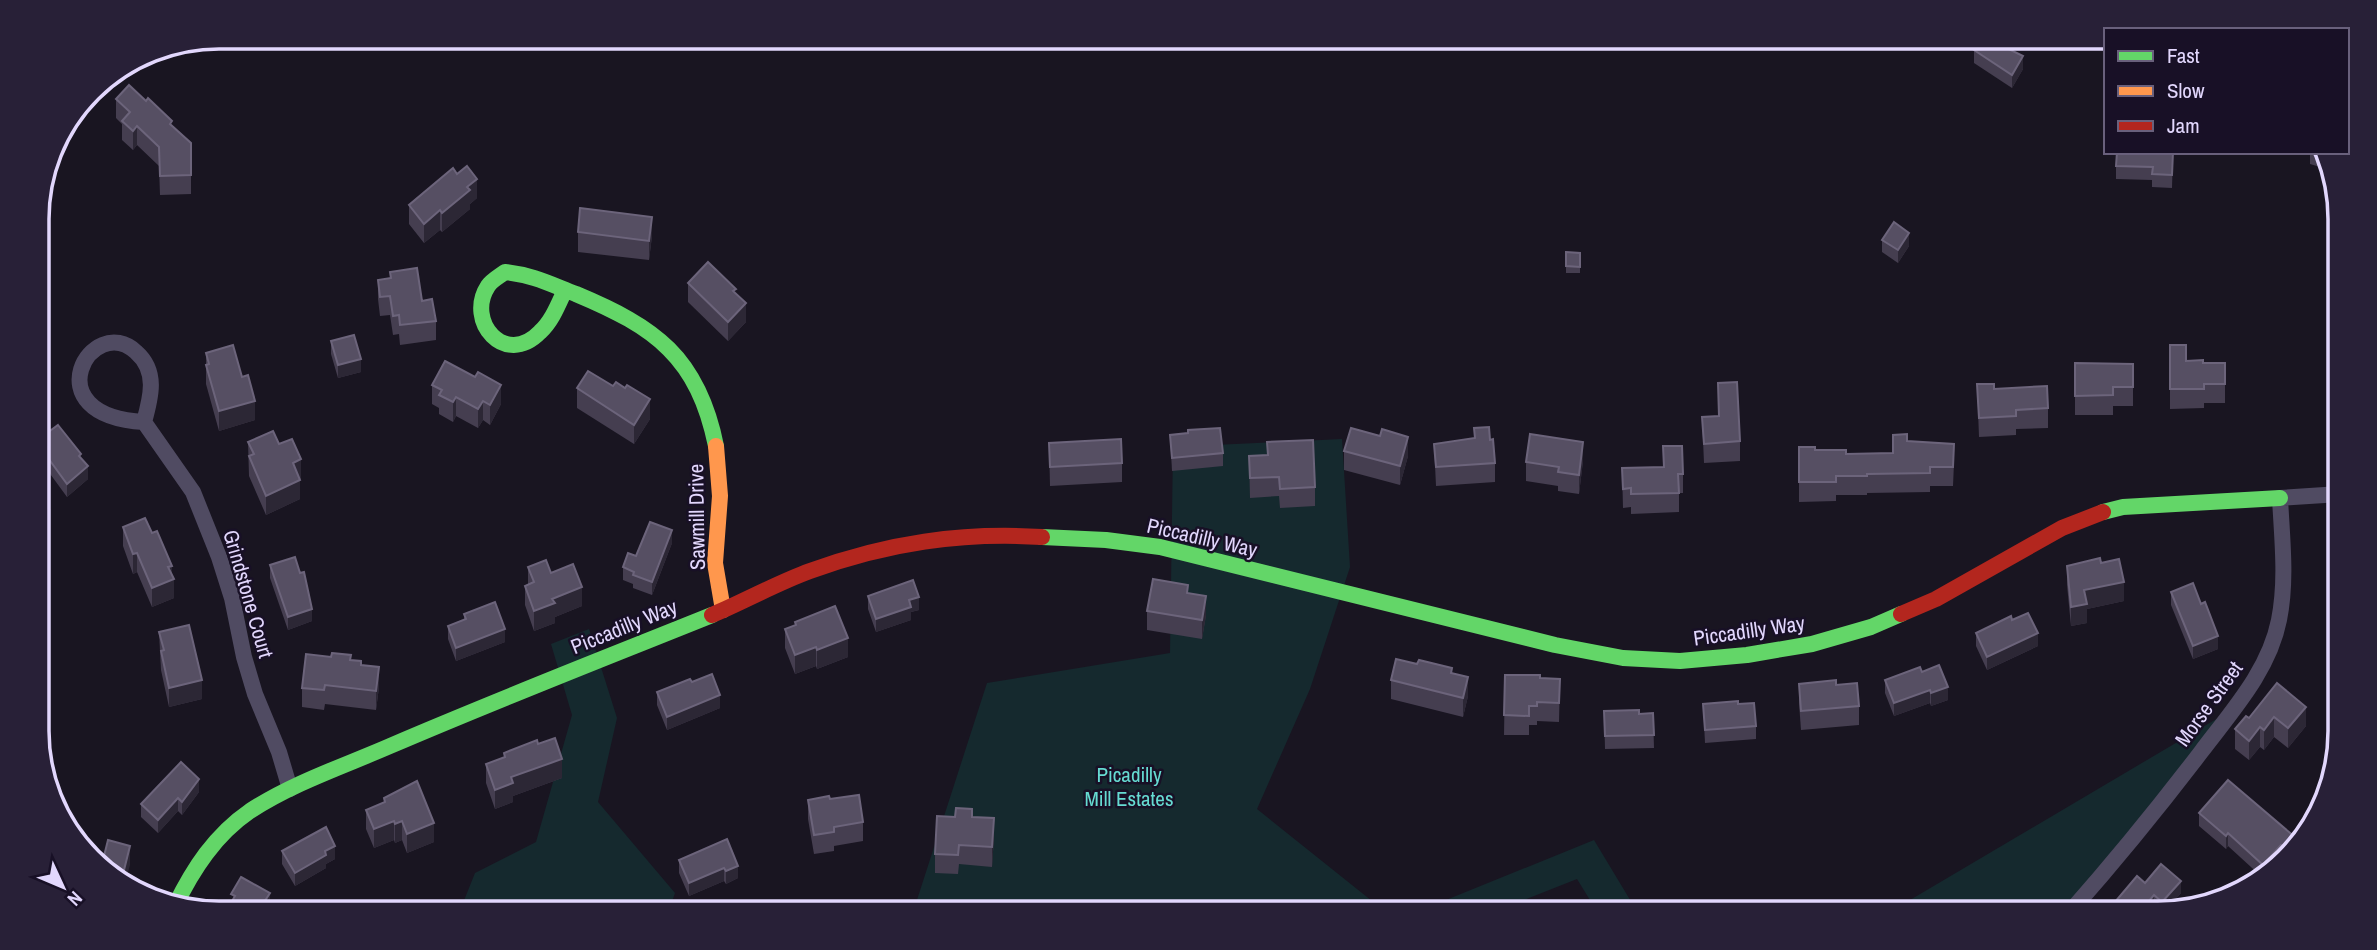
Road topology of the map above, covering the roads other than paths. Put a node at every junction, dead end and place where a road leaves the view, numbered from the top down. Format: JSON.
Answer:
{"nodes":[{"id":1,"x":565,"y":290,"type":"junction"},
{"id":2,"x":145,"y":422,"type":"junction"},
{"id":3,"x":2328,"y":495,"type":"edge"},
{"id":4,"x":2280,"y":498,"type":"junction"},
{"id":5,"x":723,"y":610,"type":"junction"},
{"id":6,"x":290,"y":789,"type":"junction"},
{"id":7,"x":180,"y":896,"type":"edge"},
{"id":8,"x":2080,"y":901,"type":"edge"}],
"edges":[{"from":1,"to":1,"type":"street","name":"Sawmill Drive"},
{"from":1,"to":5,"type":"street","name":"Sawmill Drive"},
{"from":2,"to":2,"type":"street"},
{"from":2,"to":6,"type":"street","name":"Grindstone Court"},
{"from":3,"to":4,"type":"street"},
{"from":4,"to":5,"type":"street","name":"Piccadilly Way"},
{"from":4,"to":8,"type":"street","name":"Morse Street"},
{"from":5,"to":6,"type":"street","name":"Piccadilly Way"},
{"from":6,"to":7,"type":"street","name":"Piccadilly Way"}]}
